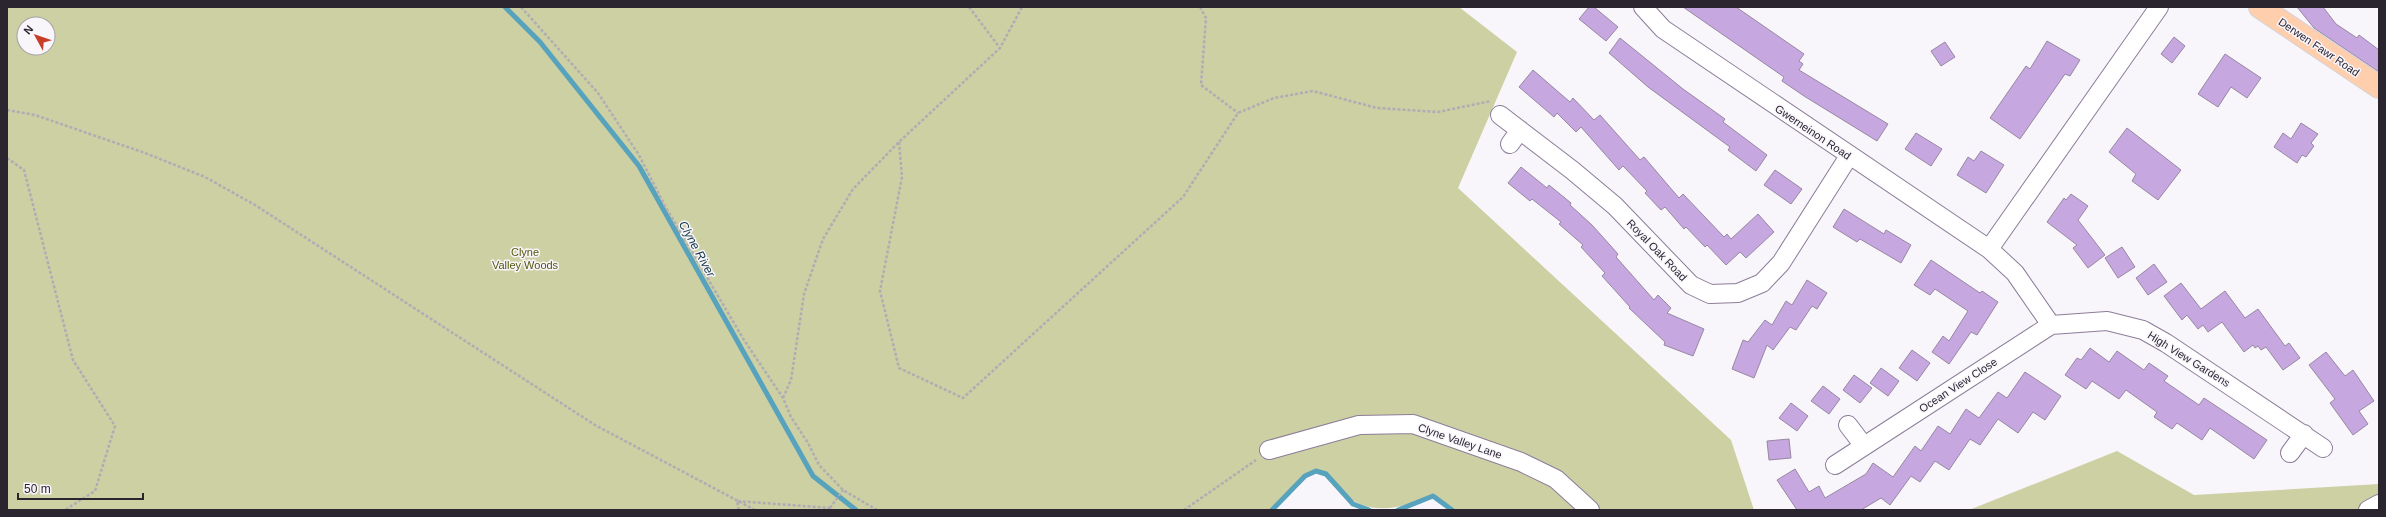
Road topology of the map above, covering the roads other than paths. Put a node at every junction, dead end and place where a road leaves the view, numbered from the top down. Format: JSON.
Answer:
{"nodes":[{"id":1,"x":1644,"y":7,"type":"edge"},
{"id":2,"x":2159,"y":7,"type":"edge"},
{"id":3,"x":2260,"y":7,"type":"edge"},
{"id":4,"x":2379,"y":87,"type":"edge"},
{"id":5,"x":1500,"y":115,"type":"road end"},
{"id":6,"x":1849,"y":156,"type":"junction"},
{"id":7,"x":1989,"y":250,"type":"junction"},
{"id":8,"x":2051,"y":325,"type":"junction"},
{"id":9,"x":1848,"y":425,"type":"dead end"},
{"id":10,"x":2304,"y":434,"type":"junction"},
{"id":11,"x":1864,"y":446,"type":"junction"},
{"id":12,"x":2324,"y":448,"type":"dead end"},
{"id":13,"x":1269,"y":450,"type":"road end"},
{"id":14,"x":2290,"y":453,"type":"dead end"},
{"id":15,"x":1835,"y":465,"type":"dead end"},
{"id":16,"x":2379,"y":504,"type":"edge"},
{"id":17,"x":1590,"y":510,"type":"edge"},
{"id":18,"x":2368,"y":510,"type":"edge"}],
"edges":[{"from":1,"to":6,"type":"street","name":"Gwerneinon Road"},
{"from":2,"to":7,"type":"street"},
{"from":3,"to":4,"type":"main road","name":"Derwen Fawr Road"},
{"from":5,"to":6,"type":"street","name":"Royal Oak Road"},
{"from":6,"to":7,"type":"street","name":"Gwerneinon Road"},
{"from":7,"to":8,"type":"street","name":"Gwerneinon Road"},
{"from":8,"to":10,"type":"street","name":"High View Gardens"},
{"from":8,"to":11,"type":"street","name":"Ocean View Close"},
{"from":9,"to":11,"type":"street"},
{"from":10,"to":12,"type":"street","name":"High View Gardens"},
{"from":10,"to":14,"type":"street"},
{"from":11,"to":15,"type":"street","name":"Ocean View Close"},
{"from":13,"to":17,"type":"street","name":"Clyne Valley Lane"},
{"from":16,"to":18,"type":"street"}]}
